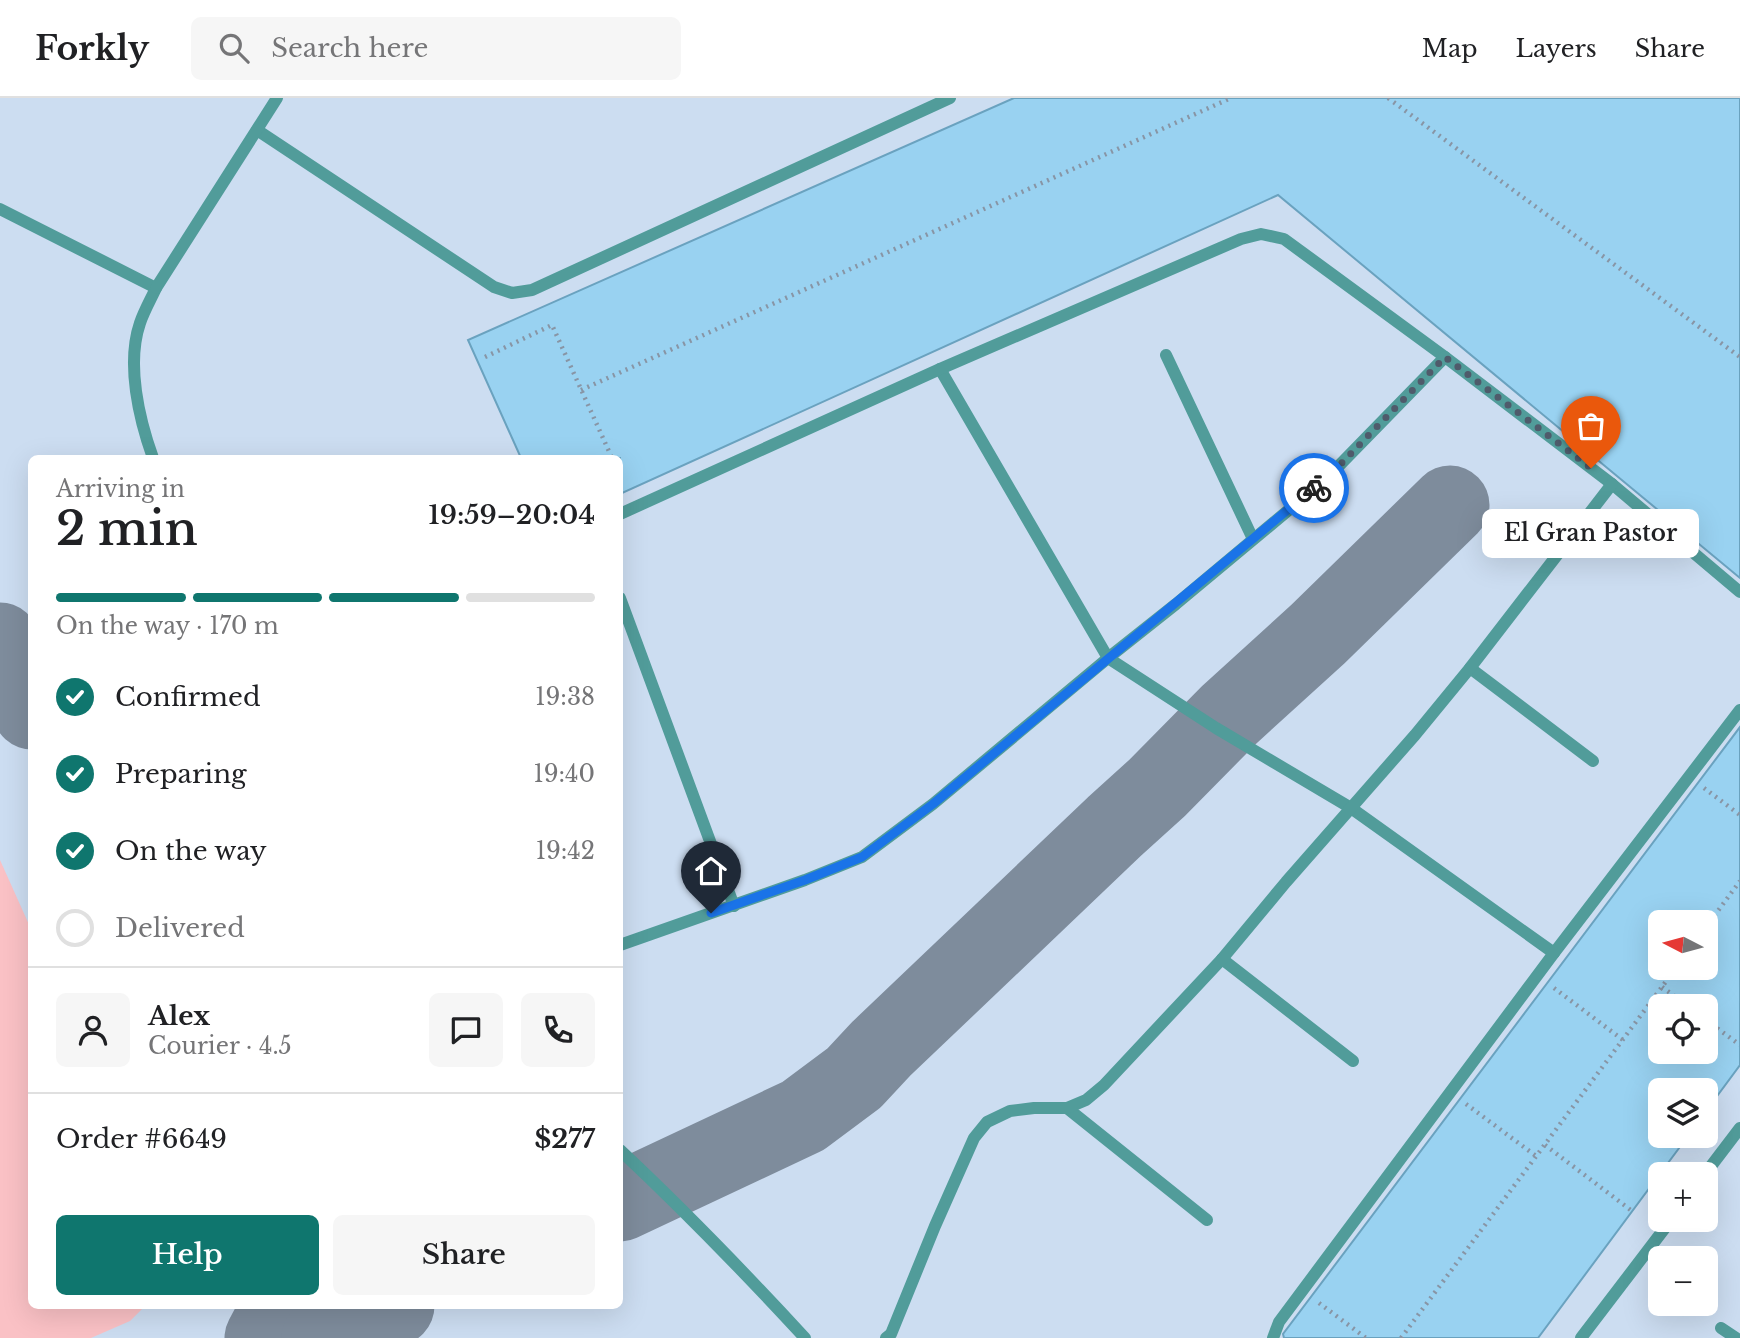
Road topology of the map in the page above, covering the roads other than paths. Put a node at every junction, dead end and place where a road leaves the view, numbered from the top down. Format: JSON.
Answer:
{"nodes":[{"id":1,"x":277,"y":98,"type":"edge"},
{"id":2,"x":950,"y":98,"type":"edge"},
{"id":3,"x":257,"y":130,"type":"junction"},
{"id":4,"x":0,"y":209,"type":"edge"},
{"id":5,"x":156,"y":288,"type":"junction"},
{"id":6,"x":1166,"y":355,"type":"dead end"},
{"id":7,"x":1445,"y":357,"type":"junction"},
{"id":8,"x":940,"y":369,"type":"junction"},
{"id":9,"x":152,"y":455,"type":"edge"},
{"id":10,"x":1612,"y":484,"type":"junction"},
{"id":11,"x":623,"y":513,"type":"edge"},
{"id":12,"x":1252,"y":539,"type":"junction"},
{"id":13,"x":1740,"y":592,"type":"edge"},
{"id":14,"x":623,"y":606,"type":"edge"},
{"id":15,"x":1108,"y":658,"type":"junction"},
{"id":16,"x":1471,"y":668,"type":"junction"},
{"id":17,"x":1740,"y":710,"type":"edge"},
{"id":18,"x":1593,"y":761,"type":"dead end"},
{"id":19,"x":1351,"y":808,"type":"junction"},
{"id":20,"x":733,"y":906,"type":"junction"},
{"id":21,"x":623,"y":944,"type":"edge"},
{"id":22,"x":1554,"y":953,"type":"junction"},
{"id":23,"x":1222,"y":959,"type":"junction"},
{"id":24,"x":1353,"y":1061,"type":"dead end"},
{"id":25,"x":1066,"y":1108,"type":"junction"},
{"id":26,"x":1740,"y":1128,"type":"edge"},
{"id":27,"x":623,"y":1153,"type":"edge"},
{"id":28,"x":1714,"y":1162,"type":"edge"},
{"id":29,"x":1207,"y":1220,"type":"dead end"},
{"id":30,"x":1662,"y":1232,"type":"edge"},
{"id":31,"x":1721,"y":1328,"type":"dead end"},
{"id":32,"x":890,"y":1337,"type":"edge"},
{"id":33,"x":805,"y":1338,"type":"edge"},
{"id":34,"x":1273,"y":1338,"type":"edge"},
{"id":35,"x":1581,"y":1338,"type":"edge"},
{"id":36,"x":1736,"y":1338,"type":"edge"}],
"edges":[{"from":1,"to":3,"type":"lane"},
{"from":2,"to":3,"type":"lane"},
{"from":3,"to":5,"type":"lane"},
{"from":4,"to":5,"type":"lane"},
{"from":5,"to":9,"type":"lane"},
{"from":6,"to":12,"type":"lane"},
{"from":7,"to":8,"type":"lane"},
{"from":7,"to":10,"type":"lane"},
{"from":7,"to":12,"type":"lane"},
{"from":8,"to":11,"type":"lane"},
{"from":8,"to":15,"type":"lane"},
{"from":10,"to":13,"type":"lane"},
{"from":10,"to":16,"type":"lane"},
{"from":12,"to":15,"type":"lane"},
{"from":14,"to":20,"type":"lane"},
{"from":15,"to":19,"type":"lane"},
{"from":15,"to":20,"type":"lane"},
{"from":16,"to":18,"type":"lane"},
{"from":16,"to":19,"type":"lane"},
{"from":17,"to":22,"type":"lane"},
{"from":19,"to":22,"type":"lane"},
{"from":19,"to":23,"type":"lane"},
{"from":20,"to":21,"type":"lane"},
{"from":22,"to":34,"type":"lane"},
{"from":23,"to":24,"type":"lane"},
{"from":23,"to":25,"type":"lane"},
{"from":25,"to":29,"type":"lane"},
{"from":25,"to":32,"type":"lane"},
{"from":26,"to":28,"type":"lane"},
{"from":27,"to":33,"type":"lane"},
{"from":30,"to":35,"type":"lane"},
{"from":31,"to":36,"type":"lane"}]}
